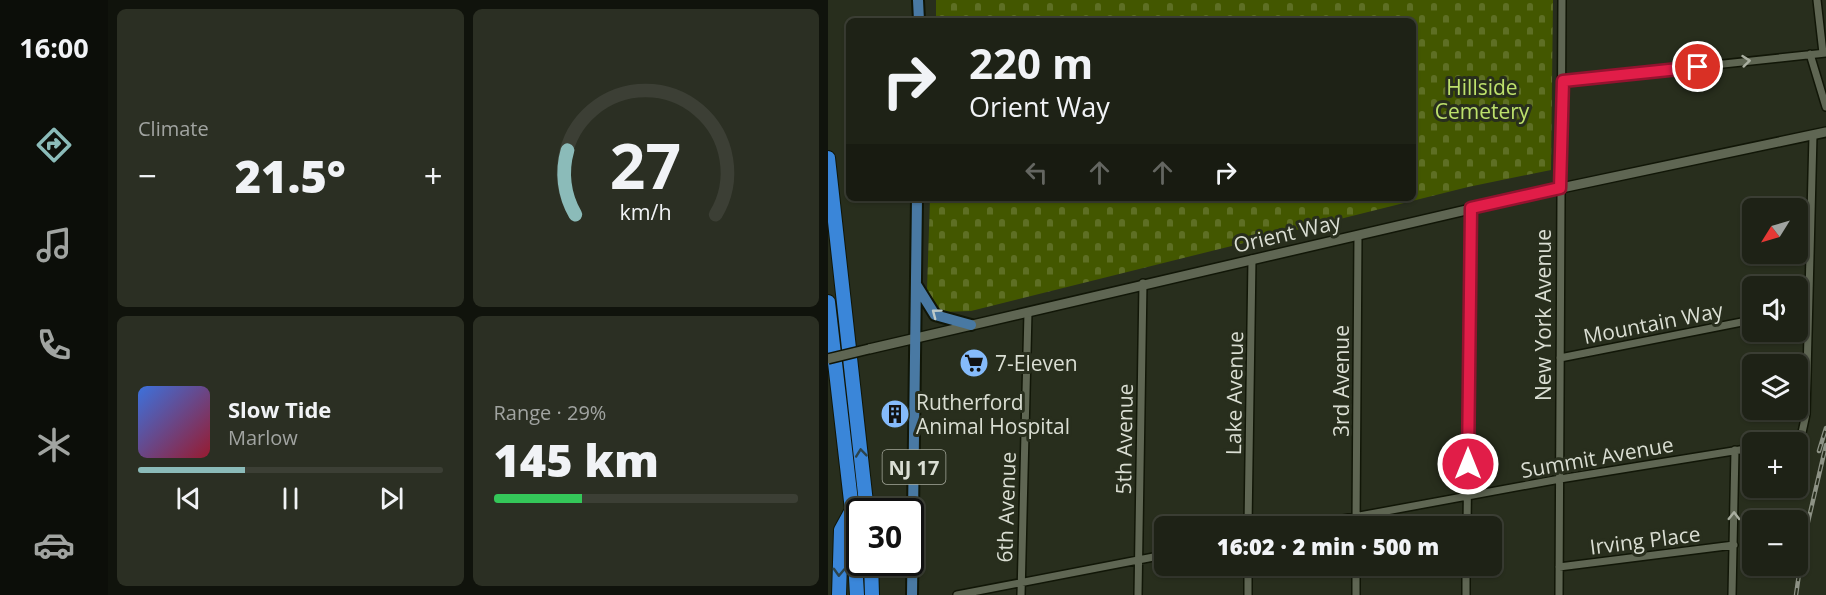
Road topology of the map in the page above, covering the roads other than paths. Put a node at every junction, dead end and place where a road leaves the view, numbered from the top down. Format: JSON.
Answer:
{"nodes":[{"id":1,"x":918,"y":0,"type":"edge"},
{"id":2,"x":1562,"y":0,"type":"edge"},
{"id":3,"x":1817,"y":0,"type":"edge"},
{"id":4,"x":919,"y":18,"type":"edge"},
{"id":5,"x":1825,"y":53,"type":"edge"},
{"id":6,"x":1810,"y":54,"type":"junction"},
{"id":7,"x":1563,"y":81,"type":"junction"},
{"id":8,"x":1826,"y":107,"type":"edge"},
{"id":9,"x":1826,"y":132,"type":"edge"},
{"id":10,"x":1813,"y":135,"type":"junction"},
{"id":11,"x":828,"y":158,"type":"edge"},
{"id":12,"x":1560,"y":188,"type":"junction"},
{"id":13,"x":917,"y":201,"type":"edge"},
{"id":14,"x":1471,"y":208,"type":"junction"},
{"id":15,"x":1358,"y":235,"type":"junction"},
{"id":16,"x":1252,"y":259,"type":"junction"},
{"id":17,"x":916,"y":282,"type":"junction"},
{"id":18,"x":1143,"y":283,"type":"junction"},
{"id":19,"x":828,"y":302,"type":"edge"},
{"id":20,"x":1808,"y":309,"type":"edge"},
{"id":21,"x":1028,"y":312,"type":"junction"},
{"id":22,"x":1742,"y":322,"type":"edge"},
{"id":23,"x":971,"y":325,"type":"junction"},
{"id":24,"x":915,"y":339,"type":"junction"},
{"id":25,"x":1807,"y":342,"type":"edge"},
{"id":26,"x":1560,"y":358,"type":"junction"},
{"id":27,"x":828,"y":359,"type":"edge"},
{"id":28,"x":1801,"y":432,"type":"edge"},
{"id":29,"x":1742,"y":449,"type":"edge"},
{"id":30,"x":1736,"y":450,"type":"junction"},
{"id":31,"x":1560,"y":479,"type":"junction"},
{"id":32,"x":1468,"y":496,"type":"junction"},
{"id":33,"x":851,"y":498,"type":"edge"},
{"id":34,"x":865,"y":498,"type":"edge"},
{"id":35,"x":1248,"y":516,"type":"edge"},
{"id":36,"x":1356,"y":516,"type":"edge"},
{"id":37,"x":1361,"y":516,"type":"edge"},
{"id":38,"x":1467,"y":516,"type":"edge"},
{"id":39,"x":846,"y":521,"type":"edge"},
{"id":40,"x":1734,"y":545,"type":"junction"},
{"id":41,"x":1154,"y":557,"type":"edge"},
{"id":42,"x":1139,"y":560,"type":"junction"},
{"id":43,"x":1559,"y":567,"type":"junction"},
{"id":44,"x":856,"y":576,"type":"edge"},
{"id":45,"x":871,"y":576,"type":"edge"},
{"id":46,"x":1248,"y":576,"type":"edge"},
{"id":47,"x":1356,"y":576,"type":"edge"},
{"id":48,"x":1466,"y":576,"type":"edge"},
{"id":49,"x":1021,"y":584,"type":"junction"},
{"id":50,"x":839,"y":595,"type":"edge"},
{"id":51,"x":857,"y":595,"type":"edge"},
{"id":52,"x":872,"y":595,"type":"edge"},
{"id":53,"x":912,"y":595,"type":"edge"},
{"id":54,"x":957,"y":595,"type":"edge"},
{"id":55,"x":1021,"y":595,"type":"edge"},
{"id":56,"x":1138,"y":595,"type":"edge"},
{"id":57,"x":1248,"y":595,"type":"edge"},
{"id":58,"x":1356,"y":595,"type":"edge"},
{"id":59,"x":1466,"y":595,"type":"edge"},
{"id":60,"x":1559,"y":595,"type":"edge"},
{"id":61,"x":1732,"y":595,"type":"edge"}],
"edges":[{"from":1,"to":4,"type":"main road"},
{"from":2,"to":7,"type":"street","name":"New York Avenue"},
{"from":3,"to":5,"type":"street"},
{"from":5,"to":6,"type":"street"},
{"from":7,"to":6,"type":"street","one_way":true},
{"from":6,"to":8,"type":"street"},
{"from":7,"to":12,"type":"street","name":"New York Avenue"},
{"from":9,"to":10,"type":"street","name":"Orient Way"},
{"from":10,"to":12,"type":"street","name":"Orient Way"},
{"from":10,"to":20,"type":"street"},
{"from":34,"to":11,"type":"highway","one_way":true},
{"from":12,"to":14,"type":"street","name":"Orient Way"},
{"from":12,"to":26,"type":"street","name":"New York Avenue"},
{"from":13,"to":17,"type":"main road","number":"NJ 17"},
{"from":14,"to":15,"type":"street","name":"Orient Way"},
{"from":14,"to":32,"type":"street"},
{"from":15,"to":16,"type":"street","name":"Orient Way"},
{"from":15,"to":36,"type":"street","name":"3rd Avenue"},
{"from":16,"to":18,"type":"street","name":"Orient Way"},
{"from":16,"to":35,"type":"street","name":"Lake Avenue"},
{"from":23,"to":17,"type":"main road","one_way":true},
{"from":17,"to":24,"type":"main road","number":"NJ 17"},
{"from":18,"to":21,"type":"street","name":"Orient Way"},
{"from":18,"to":42,"type":"street","name":"5th Avenue"},
{"from":19,"to":33,"type":"highway"},
{"from":21,"to":23,"type":"street","name":"Orient Way"},
{"from":21,"to":49,"type":"street","name":"6th Avenue"},
{"from":22,"to":26,"type":"street","name":"Mountain Way"},
{"from":23,"to":24,"type":"street","name":"Orient Way"},
{"from":24,"to":27,"type":"street","name":"Orient Way","bridge":true},
{"from":24,"to":53,"type":"main road","number":"NJ 17"},
{"from":25,"to":28,"type":"street"},
{"from":26,"to":31,"type":"street","name":"New York Avenue"},
{"from":29,"to":30,"type":"street","name":"Summit Avenue"},
{"from":30,"to":31,"type":"street","name":"Summit Avenue"},
{"from":40,"to":30,"type":"street","one_way":true},
{"from":31,"to":32,"type":"street","name":"Summit Avenue"},
{"from":31,"to":43,"type":"street","name":"New York Avenue"},
{"from":32,"to":37,"type":"street","name":"Summit Avenue"},
{"from":32,"to":38,"type":"street"},
{"from":39,"to":50,"type":"highway","one_way":true},
{"from":40,"to":43,"type":"street","name":"Irving Place"},
{"from":40,"to":61,"type":"street"},
{"from":41,"to":42,"type":"street"},
{"from":42,"to":49,"type":"street"},
{"from":42,"to":56,"type":"street","name":"5th Avenue"},
{"from":43,"to":60,"type":"street","name":"New York Avenue"},
{"from":44,"to":51,"type":"highway"},
{"from":45,"to":52,"type":"highway"},
{"from":46,"to":57,"type":"street"},
{"from":47,"to":58,"type":"street"},
{"from":48,"to":59,"type":"street"},
{"from":49,"to":54,"type":"street"},
{"from":49,"to":55,"type":"street","name":"6th Avenue"}]}
